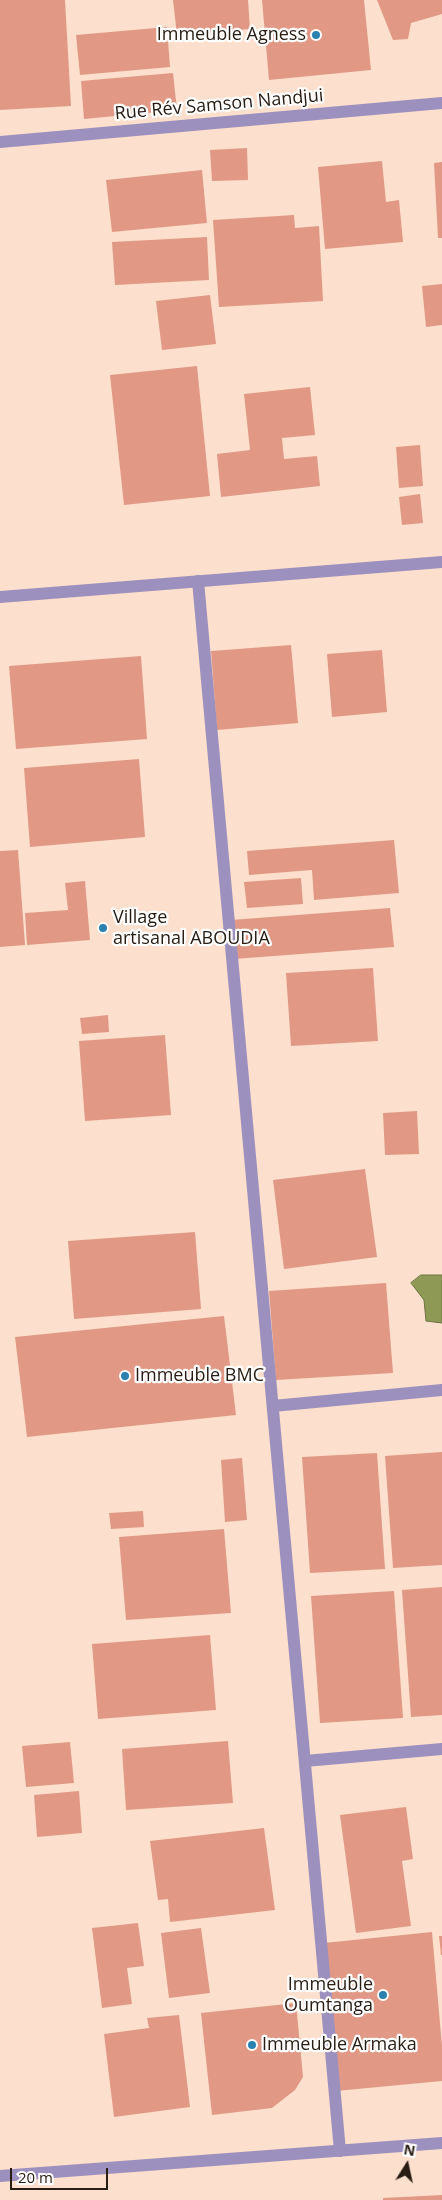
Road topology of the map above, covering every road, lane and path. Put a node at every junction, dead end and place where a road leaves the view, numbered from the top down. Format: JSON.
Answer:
{"nodes":[{"id":1,"x":442,"y":103,"type":"edge"},
{"id":2,"x":0,"y":142,"type":"edge"},
{"id":3,"x":442,"y":562,"type":"edge"},
{"id":4,"x":198,"y":581,"type":"junction"},
{"id":5,"x":0,"y":597,"type":"edge"},
{"id":6,"x":442,"y":1390,"type":"edge"},
{"id":7,"x":273,"y":1406,"type":"junction"},
{"id":8,"x":442,"y":1749,"type":"edge"},
{"id":9,"x":305,"y":1761,"type":"junction"},
{"id":10,"x":442,"y":2143,"type":"edge"},
{"id":11,"x":340,"y":2151,"type":"junction"},
{"id":12,"x":0,"y":2176,"type":"edge"}],
"edges":[{"from":1,"to":2,"type":"street","name":"Rue Rév Samson Nandjui"},
{"from":3,"to":4,"type":"street"},
{"from":4,"to":5,"type":"street"},
{"from":4,"to":7,"type":"street"},
{"from":6,"to":7,"type":"street"},
{"from":7,"to":9,"type":"street"},
{"from":8,"to":9,"type":"street"},
{"from":9,"to":11,"type":"street"},
{"from":10,"to":11,"type":"street"},
{"from":11,"to":12,"type":"street"}]}
